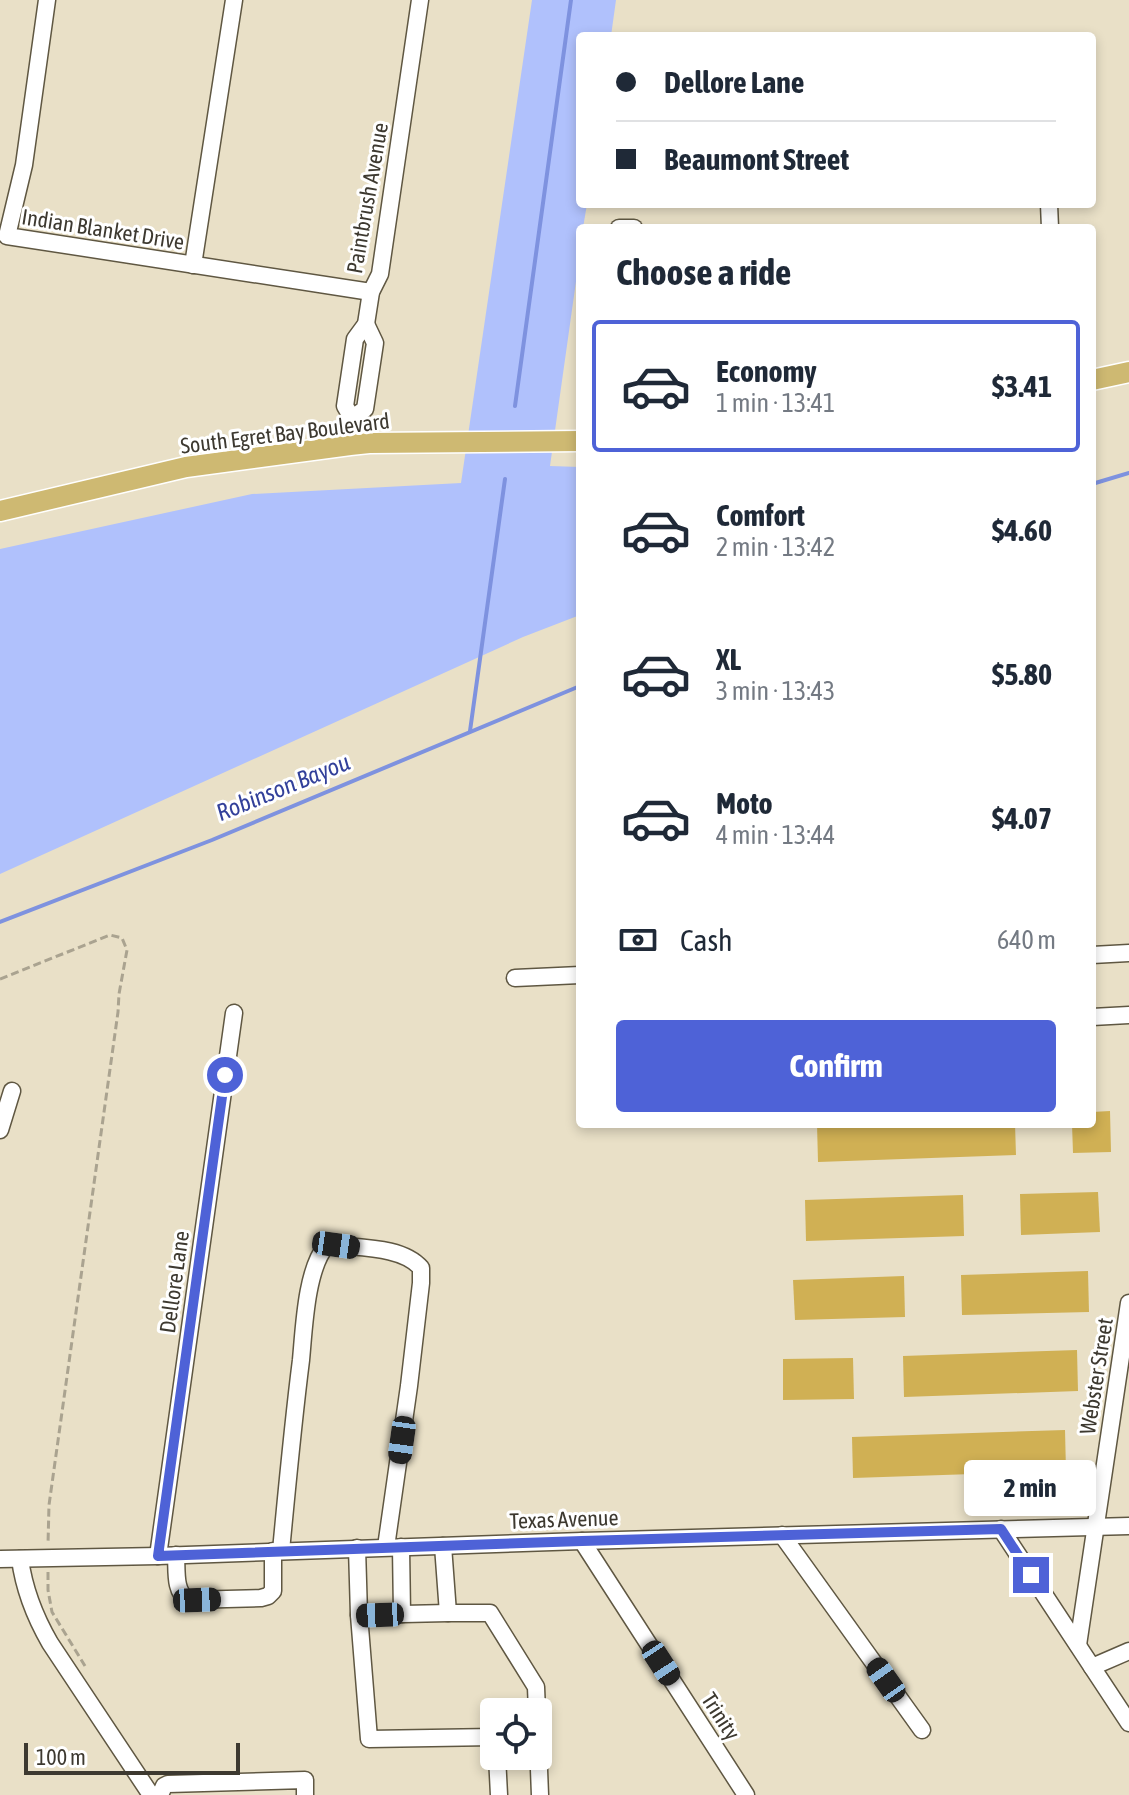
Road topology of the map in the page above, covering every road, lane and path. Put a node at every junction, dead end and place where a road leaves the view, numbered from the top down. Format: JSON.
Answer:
{"nodes":[{"id":1,"x":47,"y":0,"type":"edge"},
{"id":2,"x":234,"y":0,"type":"edge"},
{"id":3,"x":420,"y":0,"type":"edge"},
{"id":4,"x":193,"y":265,"type":"junction"},
{"id":5,"x":371,"y":292,"type":"junction"},
{"id":6,"x":1129,"y":372,"type":"edge"},
{"id":7,"x":1096,"y":379,"type":"edge"},
{"id":8,"x":576,"y":441,"type":"edge"},
{"id":9,"x":350,"y":445,"type":"junction"},
{"id":10,"x":0,"y":511,"type":"edge"},
{"id":11,"x":1129,"y":953,"type":"edge"},
{"id":12,"x":1096,"y":955,"type":"edge"},
{"id":13,"x":576,"y":975,"type":"edge"},
{"id":14,"x":515,"y":978,"type":"dead end"},
{"id":15,"x":0,"y":979,"type":"edge"},
{"id":16,"x":234,"y":1013,"type":"dead end"},
{"id":17,"x":1129,"y":1015,"type":"edge"},
{"id":18,"x":1096,"y":1017,"type":"edge"},
{"id":19,"x":12,"y":1091,"type":"dead end"},
{"id":20,"x":0,"y":1126,"type":"edge"},
{"id":21,"x":1129,"y":1303,"type":"edge"},
{"id":22,"x":1129,"y":1526,"type":"edge"},
{"id":23,"x":1095,"y":1527,"type":"junction"},
{"id":24,"x":1001,"y":1529,"type":"junction"},
{"id":25,"x":782,"y":1535,"type":"junction"},
{"id":26,"x":582,"y":1541,"type":"junction"},
{"id":27,"x":443,"y":1546,"type":"junction"},
{"id":28,"x":393,"y":1547,"type":"junction"},
{"id":29,"x":357,"y":1548,"type":"junction"},
{"id":30,"x":277,"y":1551,"type":"junction"},
{"id":31,"x":176,"y":1555,"type":"junction"},
{"id":32,"x":158,"y":1556,"type":"junction"},
{"id":33,"x":0,"y":1559,"type":"edge"},
{"id":34,"x":20,"y":1559,"type":"junction"},
{"id":35,"x":49,"y":1559,"type":"junction"},
{"id":36,"x":448,"y":1613,"type":"junction"},
{"id":37,"x":402,"y":1614,"type":"junction"},
{"id":38,"x":359,"y":1615,"type":"junction"},
{"id":39,"x":1078,"y":1645,"type":"junction"},
{"id":40,"x":1129,"y":1651,"type":"edge"},
{"id":41,"x":1092,"y":1667,"type":"junction"},
{"id":42,"x":90,"y":1674,"type":"dead end"},
{"id":43,"x":536,"y":1698,"type":"edge"},
{"id":44,"x":1129,"y":1723,"type":"edge"},
{"id":45,"x":922,"y":1730,"type":"dead end"},
{"id":46,"x":480,"y":1737,"type":"edge"},
{"id":47,"x":498,"y":1770,"type":"edge"},
{"id":48,"x":539,"y":1770,"type":"edge"},
{"id":49,"x":151,"y":1795,"type":"edge"},
{"id":50,"x":160,"y":1795,"type":"edge"},
{"id":51,"x":305,"y":1795,"type":"edge"},
{"id":52,"x":499,"y":1795,"type":"edge"},
{"id":53,"x":540,"y":1795,"type":"edge"},
{"id":54,"x":746,"y":1795,"type":"edge"}],
"edges":[{"from":1,"to":4,"type":"street","name":"Indian Blanket Drive"},
{"from":2,"to":4,"type":"street","name":"Indian Blanket Drive"},
{"from":3,"to":5,"type":"street","name":"Paintbrush Avenue"},
{"from":4,"to":5,"type":"street","name":"Indian Blanket Drive"},
{"from":5,"to":9,"type":"street","name":"Paintbrush Avenue"},
{"from":6,"to":7,"type":"main road"},
{"from":8,"to":9,"type":"main road","name":"South Egret Bay Boulevard"},
{"from":9,"to":10,"type":"main road","name":"South Egret Bay Boulevard"},
{"from":11,"to":12,"type":"street"},
{"from":13,"to":14,"type":"street"},
{"from":15,"to":35,"type":"path"},
{"from":16,"to":32,"type":"street","name":"Dellore Lane"},
{"from":17,"to":18,"type":"street"},
{"from":19,"to":20,"type":"street"},
{"from":21,"to":23,"type":"street","name":"Webster Street"},
{"from":22,"to":23,"type":"street","name":"Texas Avenue"},
{"from":23,"to":24,"type":"street","name":"Texas Avenue"},
{"from":23,"to":39,"type":"street","name":"Webster Street"},
{"from":24,"to":25,"type":"street","name":"Texas Avenue"},
{"from":24,"to":39,"type":"street"},
{"from":25,"to":26,"type":"street","name":"Texas Avenue"},
{"from":25,"to":45,"type":"street"},
{"from":26,"to":27,"type":"street","name":"Texas Avenue"},
{"from":26,"to":54,"type":"street","name":"Trinity"},
{"from":27,"to":28,"type":"street","name":"Texas Avenue"},
{"from":27,"to":36,"type":"street"},
{"from":28,"to":29,"type":"street","name":"Texas Avenue"},
{"from":28,"to":30,"type":"street"},
{"from":28,"to":37,"type":"street"},
{"from":29,"to":30,"type":"street","name":"Texas Avenue"},
{"from":29,"to":38,"type":"street"},
{"from":30,"to":31,"type":"street","name":"Texas Avenue"},
{"from":30,"to":31,"type":"street"},
{"from":31,"to":32,"type":"street","name":"Texas Avenue"},
{"from":32,"to":35,"type":"street","name":"Texas Avenue"},
{"from":33,"to":34,"type":"street","name":"Texas Avenue"},
{"from":34,"to":35,"type":"street","name":"Texas Avenue"},
{"from":34,"to":49,"type":"street"},
{"from":35,"to":42,"type":"path"},
{"from":36,"to":37,"type":"street"},
{"from":36,"to":43,"type":"street"},
{"from":37,"to":38,"type":"street"},
{"from":38,"to":46,"type":"street"},
{"from":39,"to":41,"type":"street"},
{"from":40,"to":41,"type":"street"},
{"from":41,"to":44,"type":"street"},
{"from":47,"to":52,"type":"street"},
{"from":48,"to":53,"type":"street"},
{"from":50,"to":51,"type":"street"}]}
